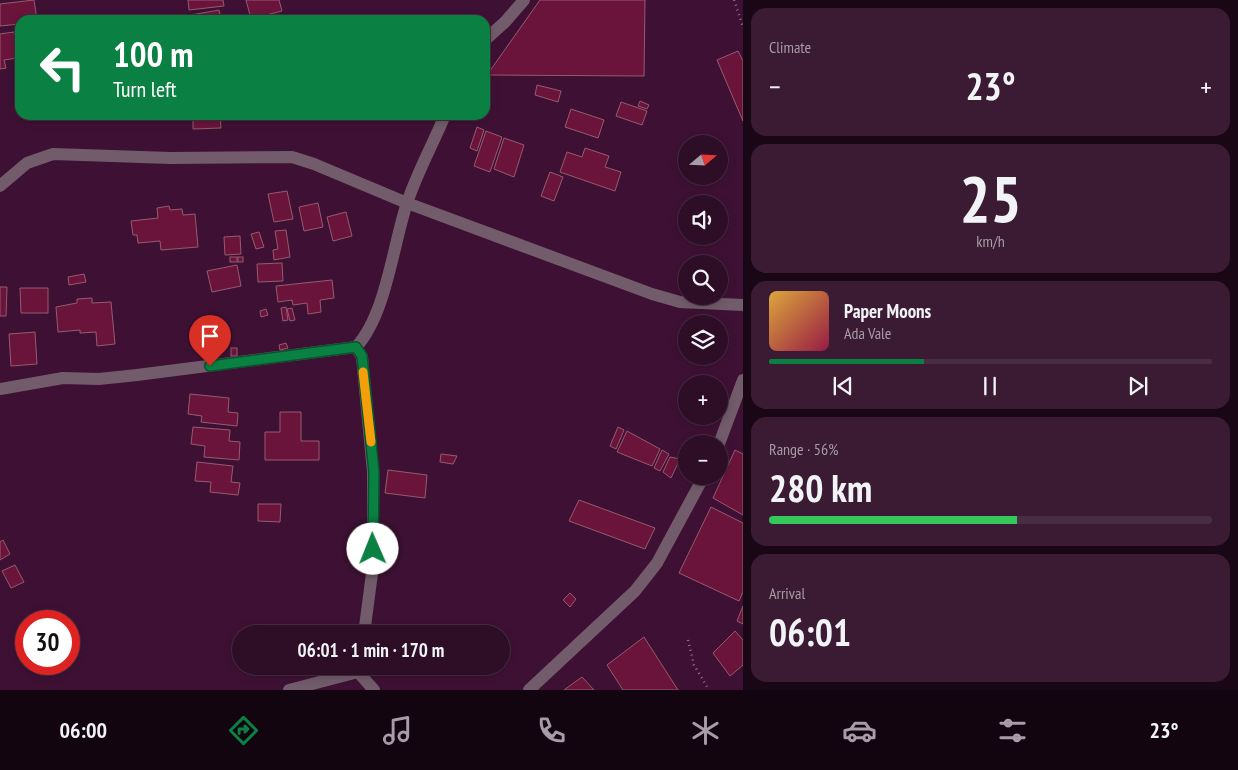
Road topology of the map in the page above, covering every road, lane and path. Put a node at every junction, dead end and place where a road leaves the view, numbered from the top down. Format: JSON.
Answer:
{"nodes":[{"id":1,"x":524,"y":0,"type":"edge"},
{"id":2,"x":734,"y":0,"type":"edge"},
{"id":3,"x":743,"y":27,"type":"edge"},
{"id":4,"x":490,"y":36,"type":"edge"},
{"id":5,"x":443,"y":120,"type":"edge"},
{"id":6,"x":0,"y":186,"type":"edge"},
{"id":7,"x":407,"y":203,"type":"junction"},
{"id":8,"x":743,"y":305,"type":"edge"},
{"id":9,"x":356,"y":347,"type":"junction"},
{"id":10,"x":743,"y":380,"type":"edge"},
{"id":11,"x":0,"y":389,"type":"edge"},
{"id":12,"x":722,"y":435,"type":"edge"},
{"id":13,"x":699,"y":485,"type":"edge"},
{"id":14,"x":365,"y":625,"type":"edge"},
{"id":15,"x":688,"y":640,"type":"dead end"},
{"id":16,"x":338,"y":675,"type":"edge"},
{"id":17,"x":363,"y":675,"type":"edge"},
{"id":18,"x":289,"y":690,"type":"edge"},
{"id":19,"x":374,"y":690,"type":"edge"},
{"id":20,"x":529,"y":690,"type":"edge"},
{"id":21,"x":709,"y":690,"type":"edge"}],
"edges":[{"from":1,"to":4,"type":"street"},
{"from":2,"to":3,"type":"path"},
{"from":5,"to":7,"type":"street"},
{"from":6,"to":7,"type":"street"},
{"from":7,"to":8,"type":"street"},
{"from":7,"to":9,"type":"street"},
{"from":9,"to":11,"type":"street"},
{"from":9,"to":14,"type":"street"},
{"from":10,"to":12,"type":"street"},
{"from":13,"to":20,"type":"street"},
{"from":15,"to":21,"type":"path"},
{"from":16,"to":18,"type":"street"},
{"from":17,"to":19,"type":"street"}]}
